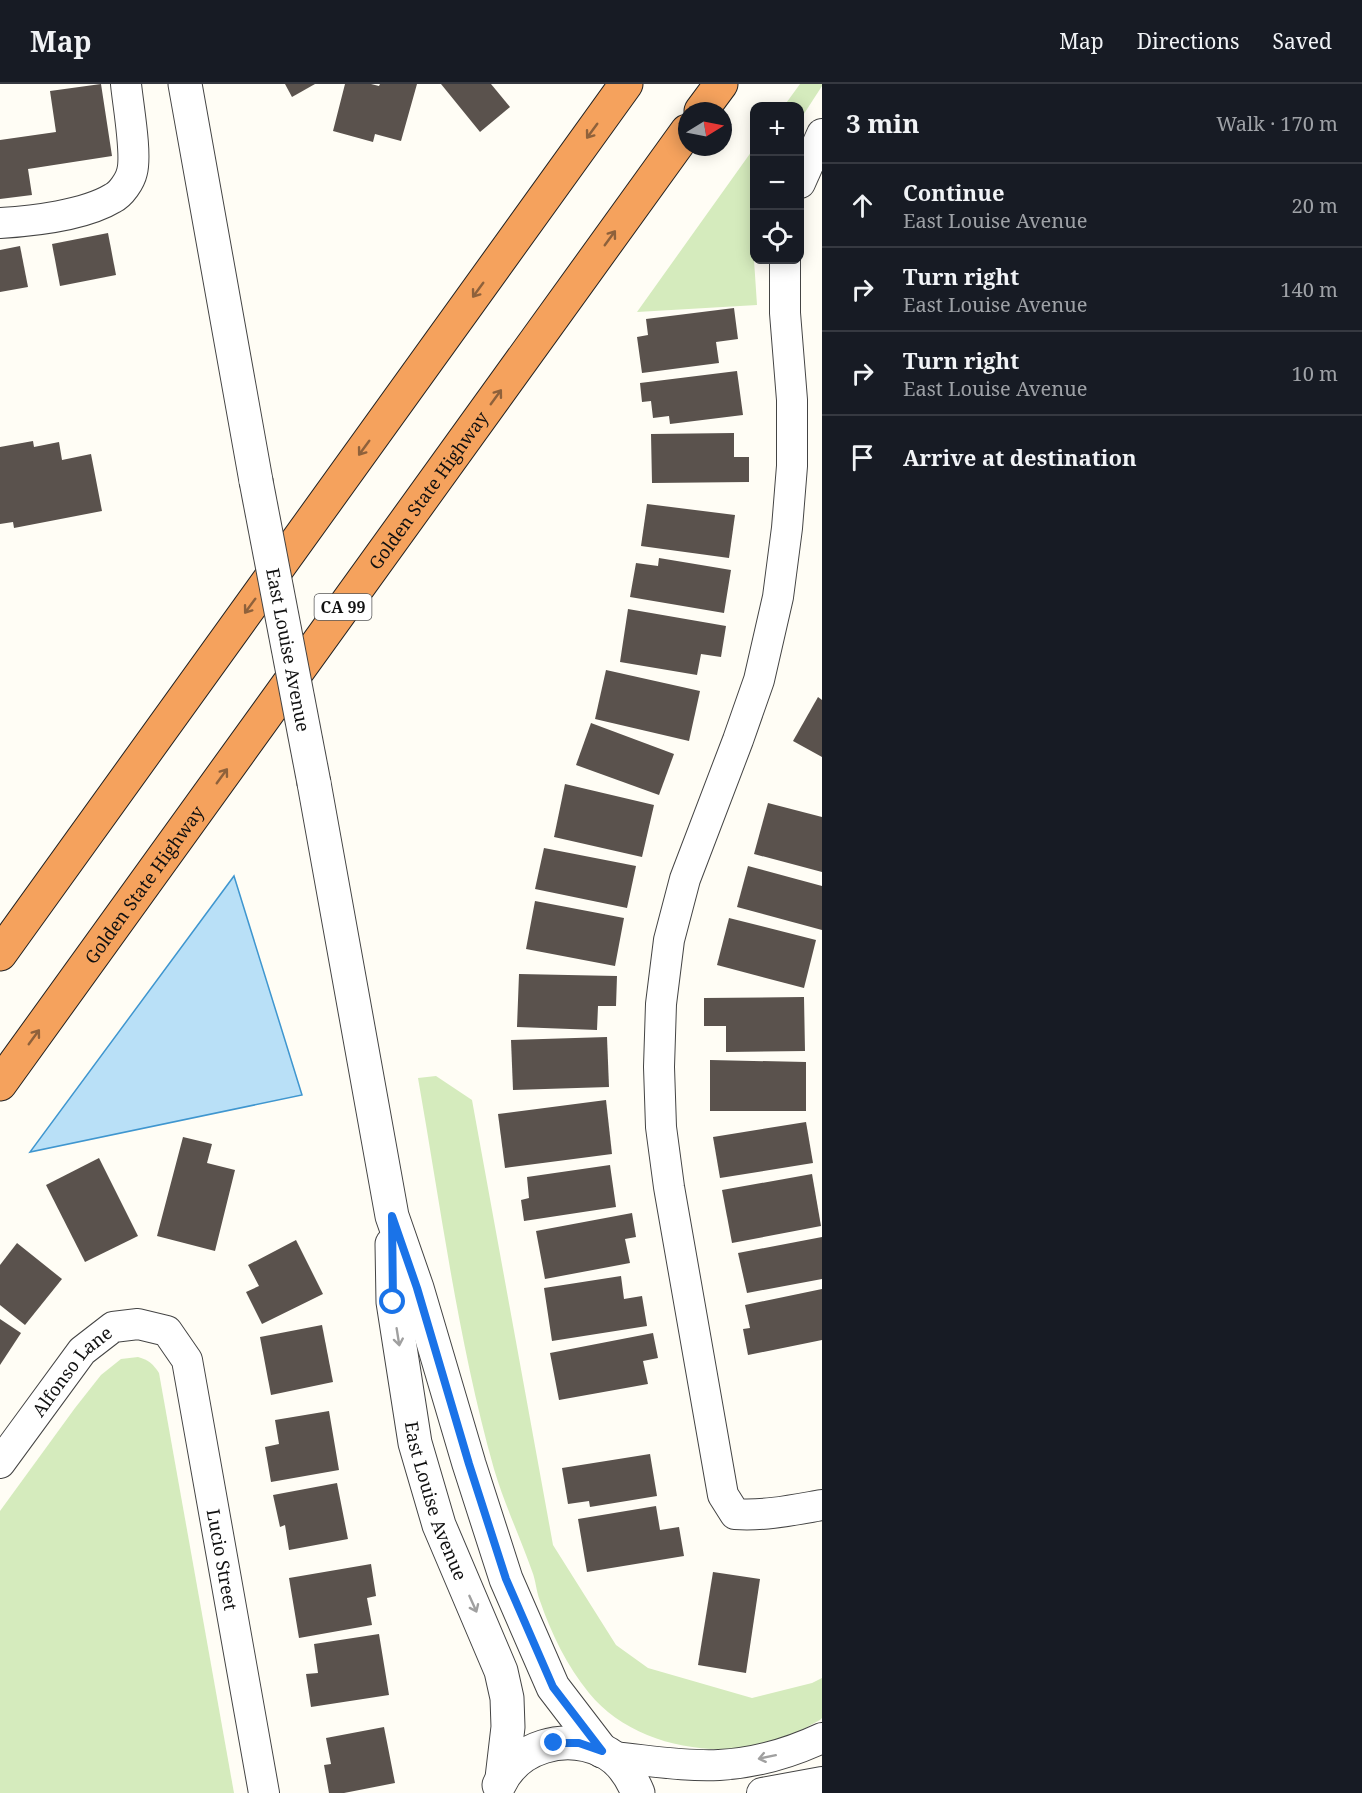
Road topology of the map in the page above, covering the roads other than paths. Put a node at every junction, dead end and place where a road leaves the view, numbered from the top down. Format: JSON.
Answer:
{"nodes":[{"id":1,"x":126,"y":84,"type":"edge"},
{"id":2,"x":185,"y":84,"type":"edge"},
{"id":3,"x":626,"y":84,"type":"edge"},
{"id":4,"x":721,"y":84,"type":"edge"},
{"id":5,"x":708,"y":102,"type":"edge"},
{"id":6,"x":822,"y":134,"type":"edge"},
{"id":7,"x":678,"y":143,"type":"edge"},
{"id":8,"x":804,"y":174,"type":"edge"},
{"id":9,"x":0,"y":223,"type":"edge"},
{"id":10,"x":785,"y":264,"type":"edge"},
{"id":11,"x":0,"y":954,"type":"edge"},
{"id":12,"x":0,"y":1084,"type":"edge"},
{"id":13,"x":392,"y":1216,"type":"junction"},
{"id":14,"x":167,"y":1331,"type":"joint"},
{"id":15,"x":0,"y":1463,"type":"edge"},
{"id":16,"x":822,"y":1505,"type":"edge"},
{"id":17,"x":822,"y":1738,"type":"edge"},
{"id":18,"x":607,"y":1754,"type":"junction"},
{"id":19,"x":822,"y":1782,"type":"edge"},
{"id":20,"x":496,"y":1789,"type":"edge"},
{"id":21,"x":264,"y":1793,"type":"edge"},
{"id":22,"x":638,"y":1793,"type":"edge"},
{"id":23,"x":762,"y":1793,"type":"edge"}],
"edges":[{"from":1,"to":9,"type":"street"},
{"from":2,"to":13,"type":"street","name":"East Louise Avenue","bridge":true},
{"from":3,"to":11,"type":"highway","one_way":true},
{"from":4,"to":5,"type":"highway"},
{"from":6,"to":8,"type":"street"},
{"from":12,"to":7,"type":"highway","name":"Golden State Highway","number":"CA 99","one_way":true},
{"from":10,"to":16,"type":"street"},
{"from":13,"to":18,"type":"street","name":"East Louise Avenue"},
{"from":13,"to":20,"type":"street","name":"East Louise Avenue","one_way":true},
{"from":14,"to":15,"type":"street","name":"Alfonso Lane"},
{"from":14,"to":21,"type":"street","name":"Lucio Street"},
{"from":17,"to":18,"type":"street","one_way":true},
{"from":18,"to":20,"type":"street","name":"East Louise Avenue"},
{"from":18,"to":22,"type":"street","name":"East Louise Avenue"},
{"from":19,"to":23,"type":"street"}]}
